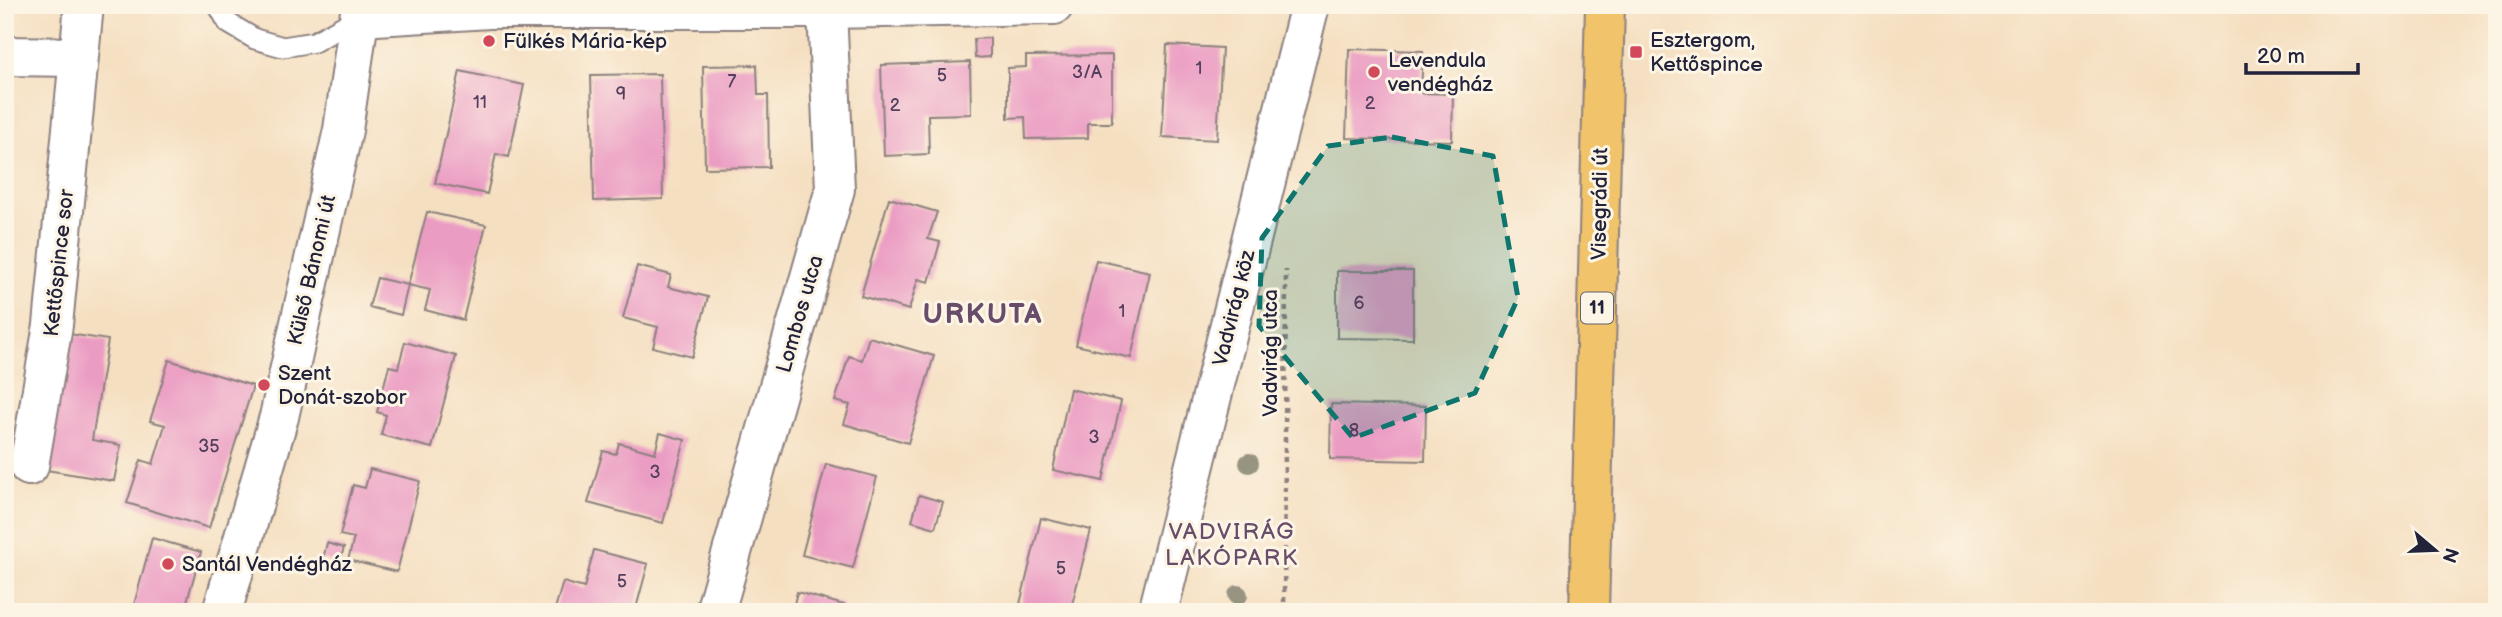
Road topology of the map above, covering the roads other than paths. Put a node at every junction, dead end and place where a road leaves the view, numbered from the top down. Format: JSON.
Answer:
{"nodes":[{"id":1,"x":84,"y":5,"type":"edge"},
{"id":2,"x":218,"y":5,"type":"edge"},
{"id":3,"x":1054,"y":5,"type":"edge"},
{"id":4,"x":1310,"y":5,"type":"edge"},
{"id":5,"x":1605,"y":5,"type":"edge"},
{"id":6,"x":996,"y":6,"type":"edge"},
{"id":7,"x":827,"y":9,"type":"junction"},
{"id":8,"x":360,"y":11,"type":"edge"},
{"id":9,"x":5,"y":56,"type":"edge"},
{"id":10,"x":78,"y":57,"type":"junction"},
{"id":11,"x":29,"y":466,"type":"dead end"},
{"id":12,"x":222,"y":612,"type":"edge"},
{"id":13,"x":715,"y":612,"type":"edge"},
{"id":14,"x":1158,"y":612,"type":"edge"},
{"id":15,"x":1589,"y":612,"type":"edge"}],
"edges":[{"from":1,"to":10,"type":"street","name":"Kettőspince sor"},
{"from":2,"to":8,"type":"lane"},
{"from":3,"to":6,"type":"street"},
{"from":4,"to":14,"type":"street","name":"Vadvirág köz"},
{"from":5,"to":15,"type":"main road","name":"Visegrádi út","number":"11"},
{"from":6,"to":7,"type":"street"},
{"from":7,"to":8,"type":"street"},
{"from":7,"to":13,"type":"street","name":"Lombos utca"},
{"from":8,"to":12,"type":"street","name":"Külső Bánomi út"},
{"from":9,"to":10,"type":"street"},
{"from":10,"to":11,"type":"street","name":"Kettőspince sor"}]}
